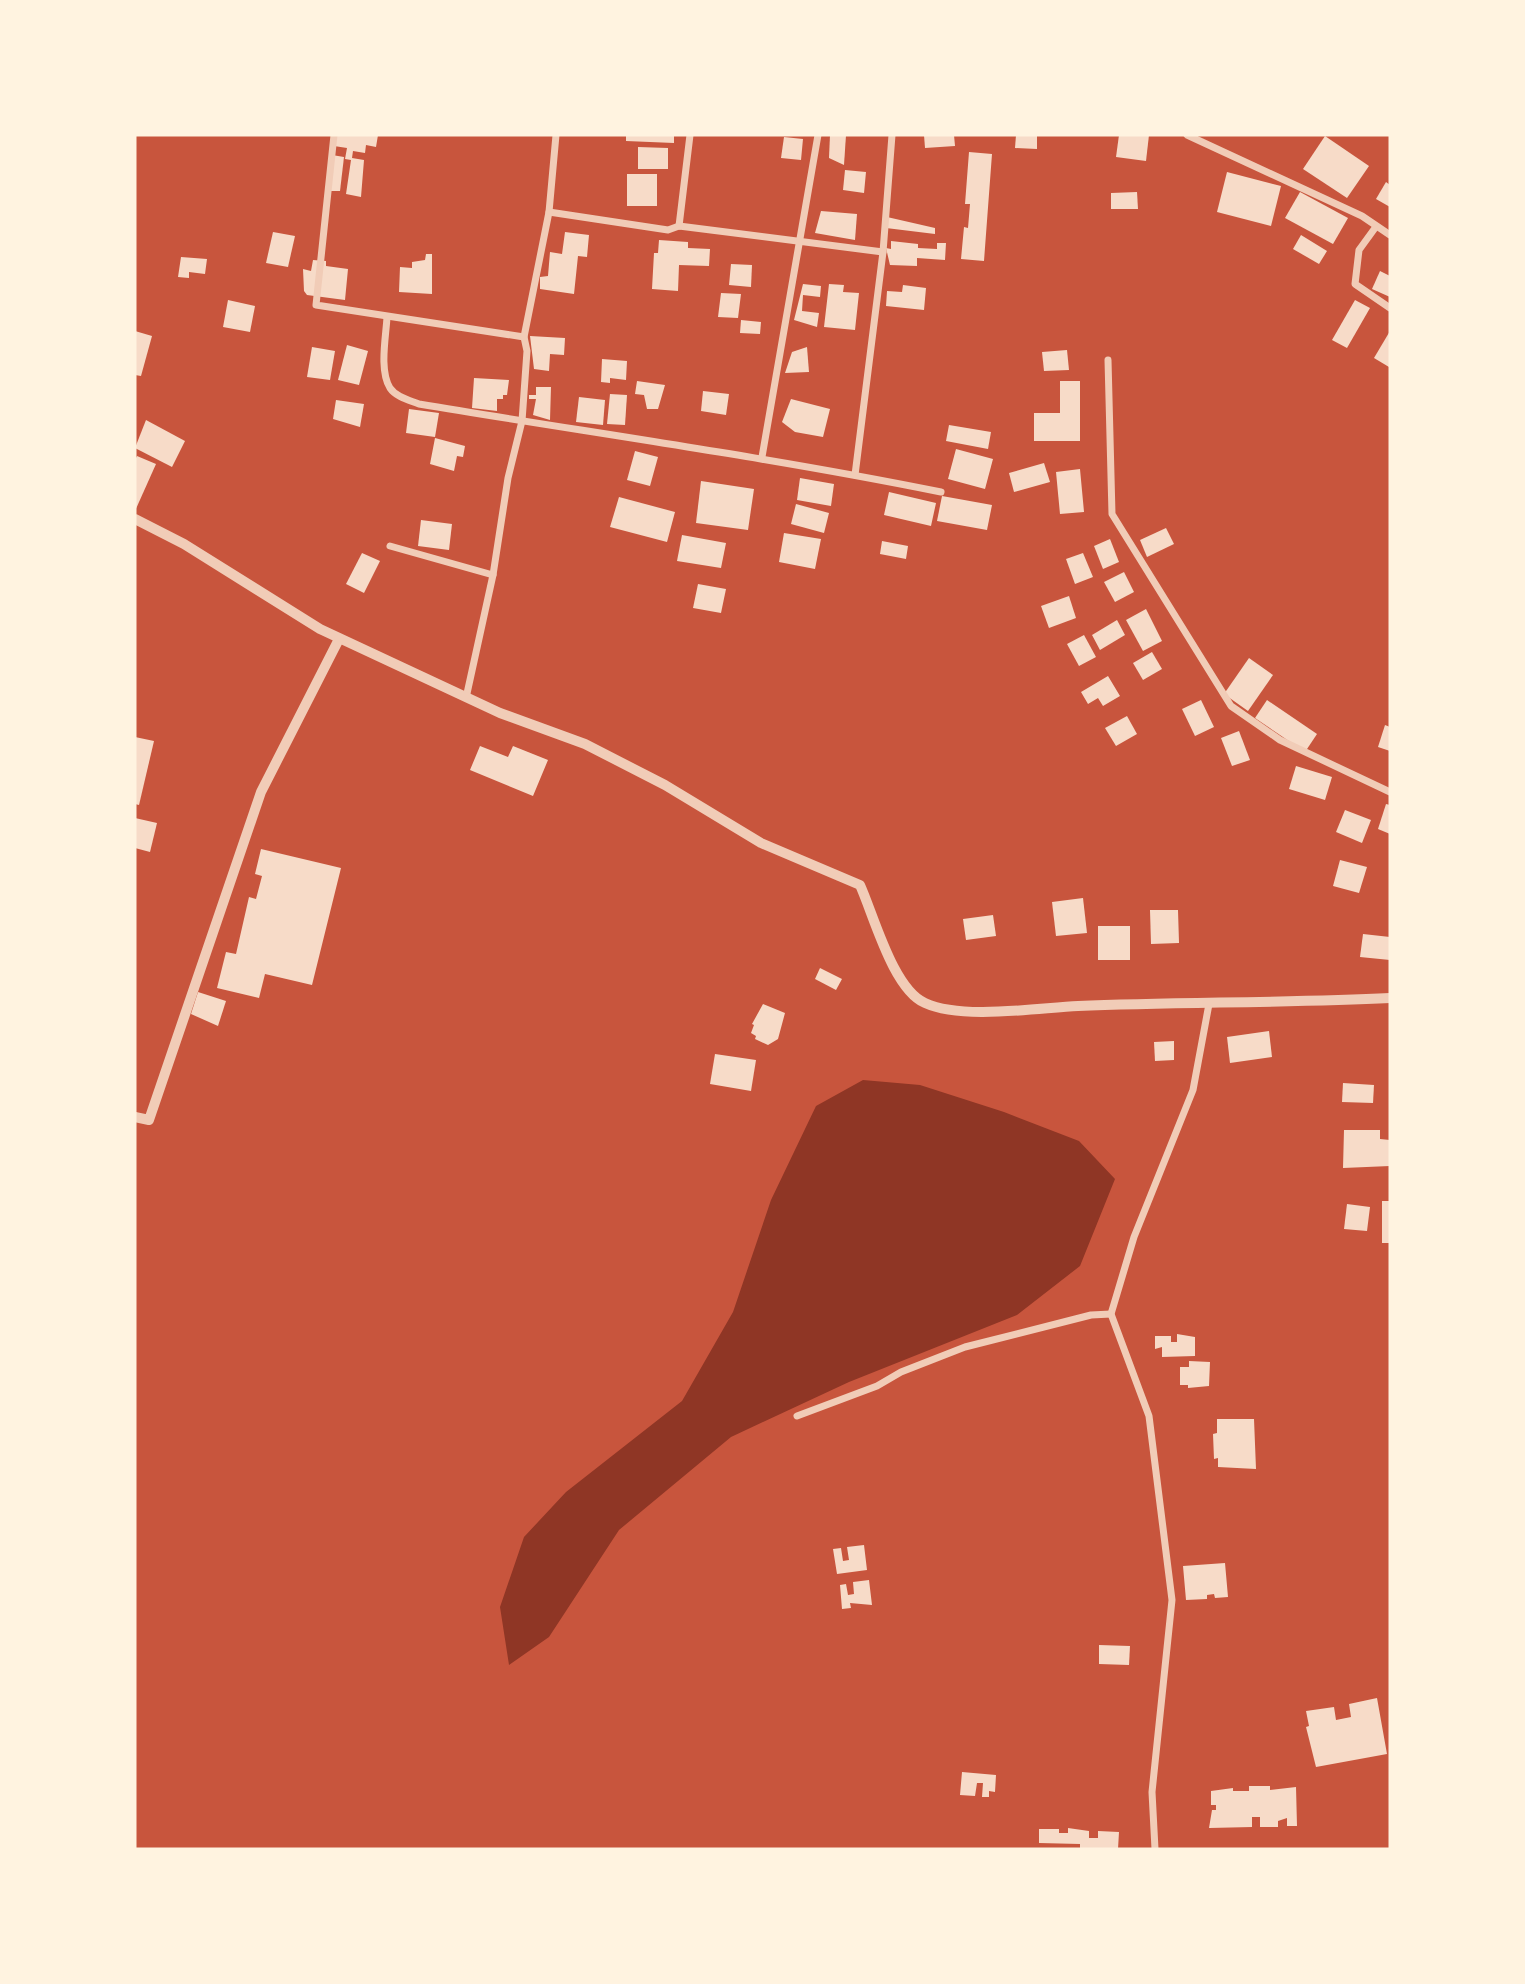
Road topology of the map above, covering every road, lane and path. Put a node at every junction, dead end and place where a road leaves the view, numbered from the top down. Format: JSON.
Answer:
{"nodes":[{"id":1,"x":334,"y":135,"type":"edge"},
{"id":2,"x":556,"y":135,"type":"edge"},
{"id":3,"x":690,"y":135,"type":"edge"},
{"id":4,"x":818,"y":135,"type":"edge"},
{"id":5,"x":892,"y":135,"type":"edge"},
{"id":6,"x":1187,"y":135,"type":"edge"},
{"id":7,"x":549,"y":212,"type":"junction"},
{"id":8,"x":679,"y":226,"type":"junction"},
{"id":9,"x":1375,"y":228,"type":"junction"},
{"id":10,"x":1390,"y":236,"type":"edge"},
{"id":11,"x":800,"y":240,"type":"junction"},
{"id":12,"x":883,"y":252,"type":"junction"},
{"id":13,"x":1390,"y":308,"type":"edge"},
{"id":14,"x":387,"y":317,"type":"junction"},
{"id":15,"x":524,"y":337,"type":"junction"},
{"id":16,"x":1108,"y":360,"type":"dead end"},
{"id":17,"x":522,"y":421,"type":"junction"},
{"id":18,"x":762,"y":457,"type":"junction"},
{"id":19,"x":855,"y":475,"type":"junction"},
{"id":20,"x":942,"y":492,"type":"dead end"},
{"id":21,"x":135,"y":519,"type":"edge"},
{"id":22,"x":390,"y":546,"type":"dead end"},
{"id":23,"x":493,"y":575,"type":"junction"},
{"id":24,"x":339,"y":639,"type":"junction"},
{"id":25,"x":466,"y":698,"type":"junction"},
{"id":26,"x":1390,"y":792,"type":"edge"},
{"id":27,"x":1390,"y":998,"type":"edge"},
{"id":28,"x":1209,"y":1004,"type":"junction"},
{"id":29,"x":135,"y":1117,"type":"edge"},
{"id":30,"x":1111,"y":1314,"type":"junction"},
{"id":31,"x":797,"y":1416,"type":"dead end"},
{"id":32,"x":1155,"y":1849,"type":"edge"}],
"edges":[{"from":1,"to":14,"type":"street"},
{"from":2,"to":7,"type":"street"},
{"from":3,"to":8,"type":"street"},
{"from":4,"to":11,"type":"street"},
{"from":5,"to":12,"type":"street"},
{"from":6,"to":9,"type":"street"},
{"from":7,"to":8,"type":"street"},
{"from":7,"to":15,"type":"street"},
{"from":8,"to":11,"type":"street"},
{"from":9,"to":10,"type":"street"},
{"from":9,"to":13,"type":"street"},
{"from":11,"to":12,"type":"street"},
{"from":11,"to":18,"type":"street"},
{"from":12,"to":19,"type":"street"},
{"from":14,"to":15,"type":"street"},
{"from":14,"to":17,"type":"street"},
{"from":15,"to":17,"type":"street"},
{"from":16,"to":26,"type":"street"},
{"from":17,"to":18,"type":"street"},
{"from":17,"to":23,"type":"street"},
{"from":18,"to":19,"type":"street"},
{"from":19,"to":20,"type":"street"},
{"from":21,"to":24,"type":"street"},
{"from":22,"to":23,"type":"street"},
{"from":23,"to":25,"type":"street"},
{"from":24,"to":25,"type":"street"},
{"from":24,"to":29,"type":"street"},
{"from":25,"to":28,"type":"street"},
{"from":27,"to":28,"type":"street"},
{"from":28,"to":30,"type":"street"},
{"from":30,"to":31,"type":"street"},
{"from":30,"to":32,"type":"street"}]}
